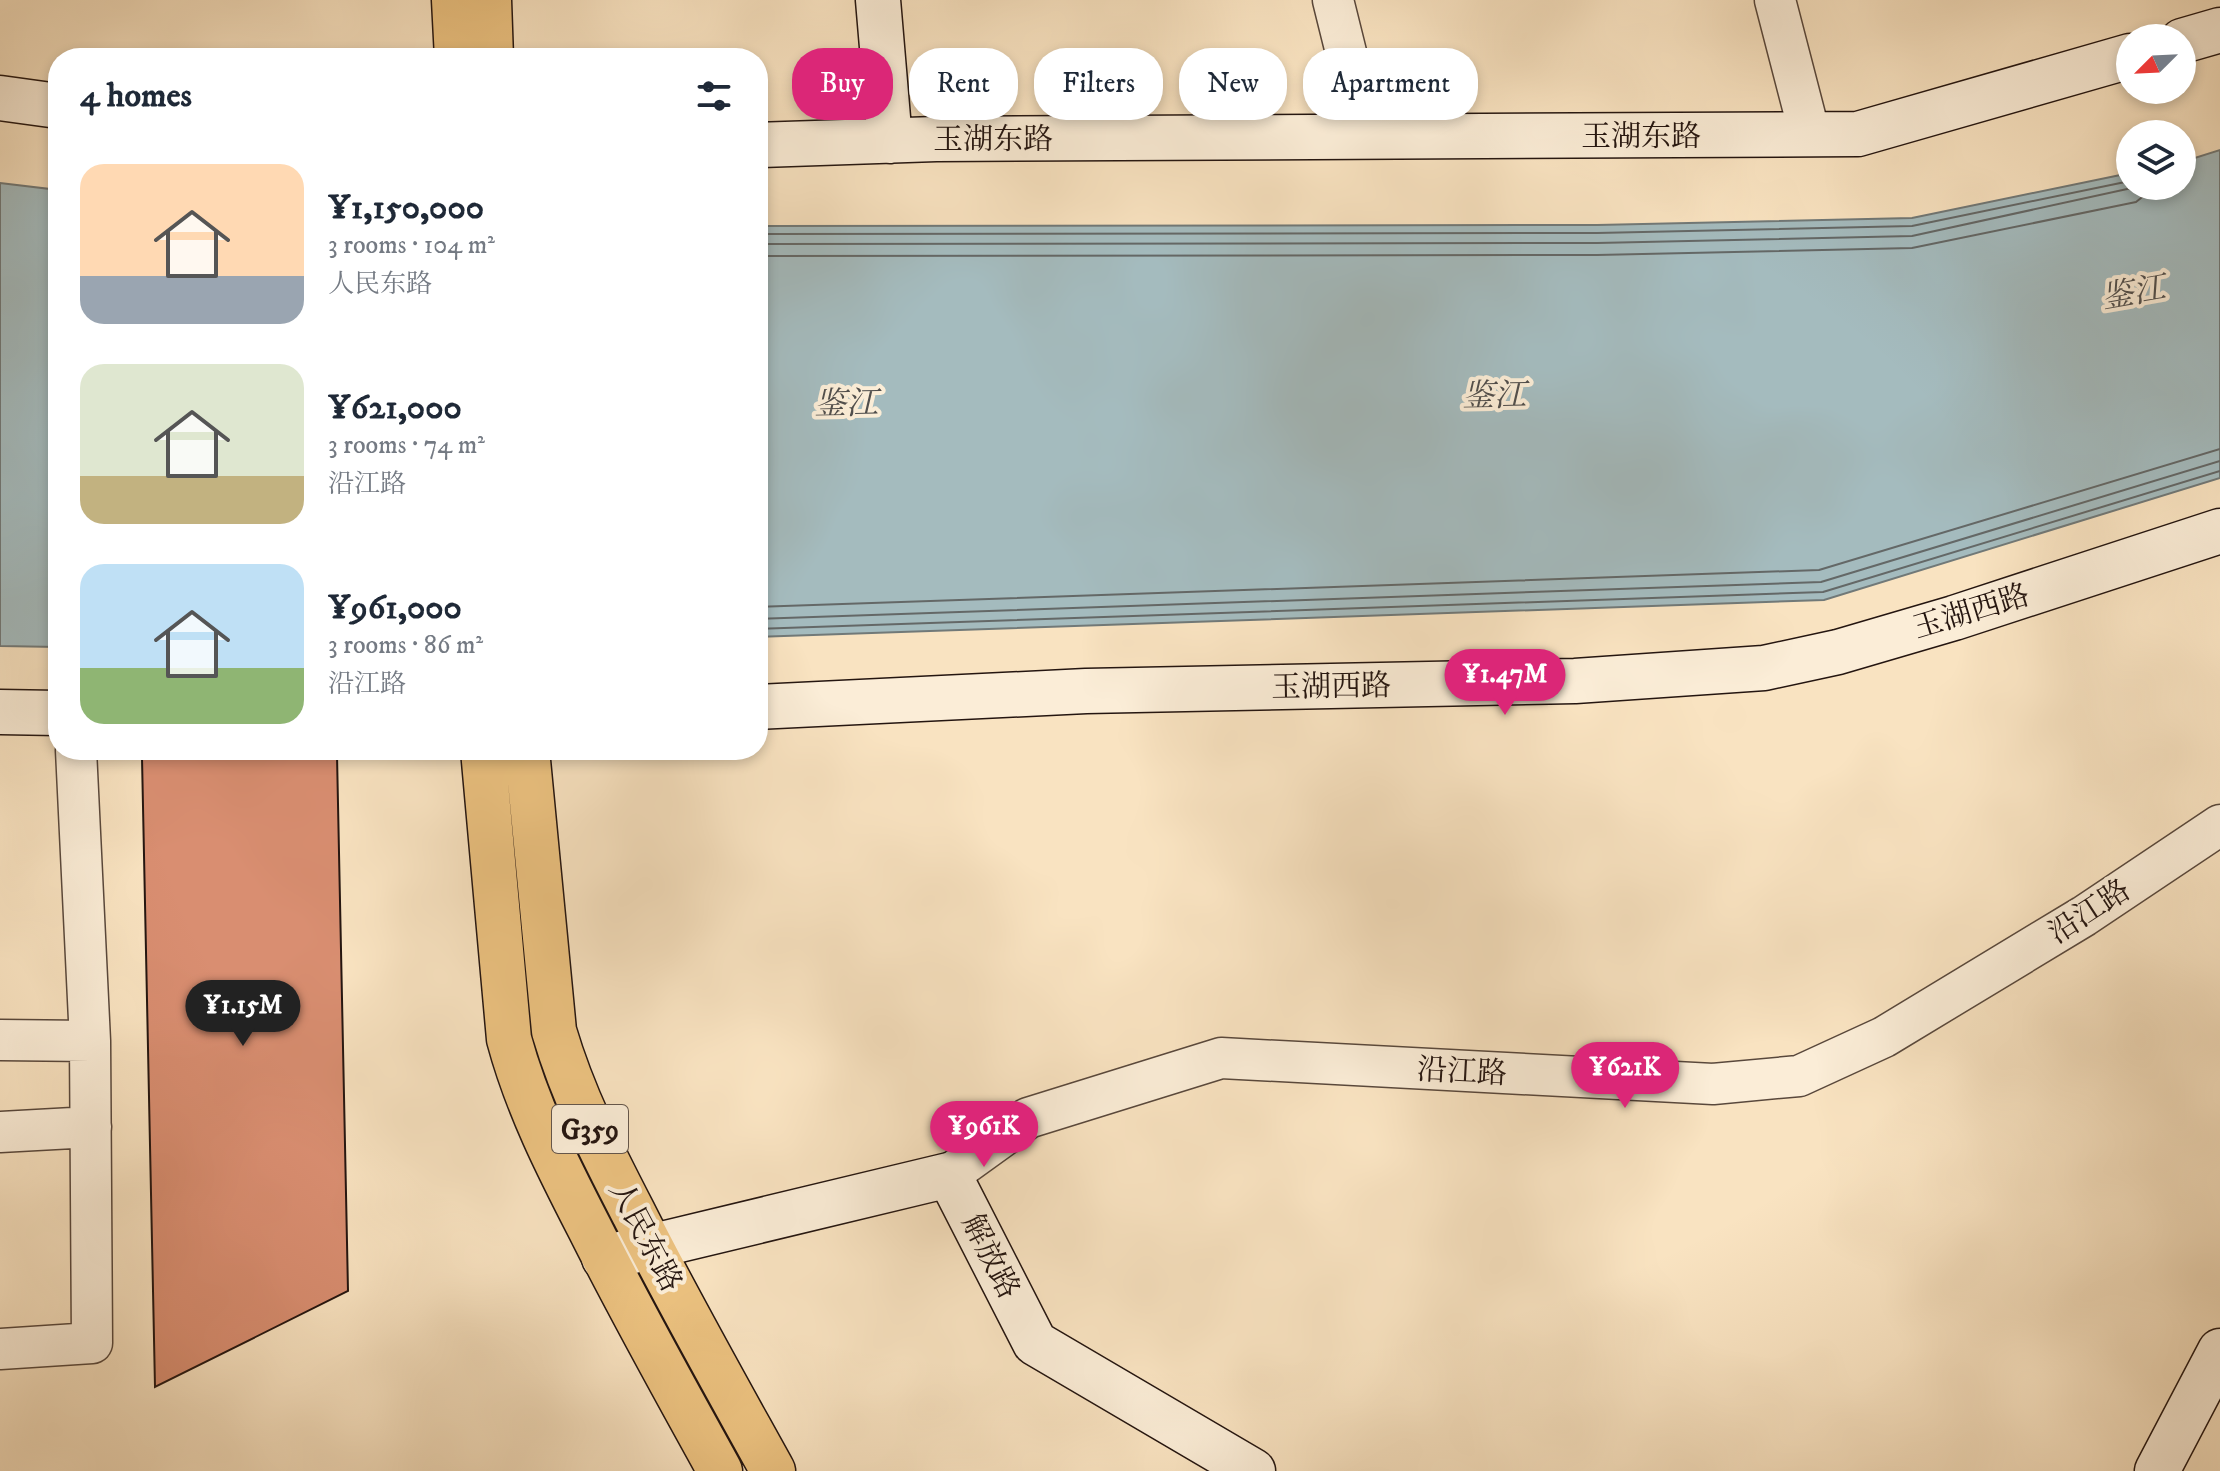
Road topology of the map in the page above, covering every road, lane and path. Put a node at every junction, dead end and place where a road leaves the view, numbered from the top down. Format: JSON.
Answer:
{"nodes":[{"id":1,"x":454,"y":0,"type":"edge"},
{"id":2,"x":489,"y":0,"type":"edge"},
{"id":3,"x":878,"y":0,"type":"edge"},
{"id":4,"x":1333,"y":0,"type":"edge"},
{"id":5,"x":1775,"y":0,"type":"edge"},
{"id":6,"x":2220,"y":30,"type":"edge"},
{"id":7,"x":2196,"y":37,"type":"edge"},
{"id":8,"x":456,"y":48,"type":"edge"},
{"id":9,"x":491,"y":48,"type":"edge"},
{"id":10,"x":2116,"y":60,"type":"edge"},
{"id":11,"x":0,"y":98,"type":"edge"},
{"id":12,"x":48,"y":105,"type":"edge"},
{"id":13,"x":1810,"y":135,"type":"junction"},
{"id":14,"x":1367,"y":137,"type":"junction"},
{"id":15,"x":890,"y":141,"type":"junction"},
{"id":16,"x":768,"y":145,"type":"edge"},
{"id":17,"x":2220,"y":531,"type":"edge"},
{"id":18,"x":768,"y":707,"type":"edge"},
{"id":19,"x":0,"y":712,"type":"edge"},
{"id":20,"x":48,"y":713,"type":"edge"},
{"id":21,"x":76,"y":760,"type":"edge"},
{"id":22,"x":484,"y":760,"type":"edge"},
{"id":23,"x":528,"y":760,"type":"edge"},
{"id":24,"x":2220,"y":825,"type":"edge"},
{"id":25,"x":0,"y":1040,"type":"edge"},
{"id":26,"x":90,"y":1041,"type":"junction"},
{"id":27,"x":91,"y":1127,"type":"junction"},
{"id":28,"x":0,"y":1132,"type":"edge"},
{"id":29,"x":949,"y":1175,"type":"junction"},
{"id":30,"x":650,"y":1247,"type":"junction"},
{"id":31,"x":604,"y":1258,"type":"junction"},
{"id":32,"x":0,"y":1349,"type":"edge"},
{"id":33,"x":2220,"y":1351,"type":"edge"},
{"id":34,"x":720,"y":1471,"type":"edge"},
{"id":35,"x":773,"y":1471,"type":"edge"},
{"id":36,"x":1253,"y":1471,"type":"edge"},
{"id":37,"x":2157,"y":1471,"type":"edge"}],
"edges":[{"from":1,"to":8,"type":"highway"},
{"from":2,"to":9,"type":"highway"},
{"from":3,"to":15,"type":"main road"},
{"from":4,"to":14,"type":"street"},
{"from":5,"to":13,"type":"street"},
{"from":6,"to":7,"type":"main road"},
{"from":10,"to":13,"type":"main road","name":"玉湖东路"},
{"from":11,"to":12,"type":"main road"},
{"from":13,"to":14,"type":"main road","name":"玉湖东路"},
{"from":14,"to":15,"type":"main road","name":"玉湖东路"},
{"from":15,"to":16,"type":"main road","name":"玉湖东路"},
{"from":17,"to":18,"type":"main road","name":"玉湖西路"},
{"from":19,"to":20,"type":"main road"},
{"from":21,"to":26,"type":"street"},
{"from":22,"to":31,"type":"highway","name":"人民东路","number":"G359"},
{"from":23,"to":30,"type":"highway","name":"人民东路","number":"G359"},
{"from":24,"to":29,"type":"street","name":"沿江路"},
{"from":25,"to":26,"type":"street"},
{"from":26,"to":27,"type":"street"},
{"from":27,"to":28,"type":"street"},
{"from":27,"to":32,"type":"street"},
{"from":29,"to":30,"type":"main road"},
{"from":29,"to":36,"type":"main road","name":"解放路"},
{"from":30,"to":31,"type":"main road"},
{"from":30,"to":35,"type":"highway","name":"人民东路","number":"G359"},
{"from":31,"to":34,"type":"highway","name":"人民东路","number":"G359"},
{"from":33,"to":37,"type":"main road"}]}
